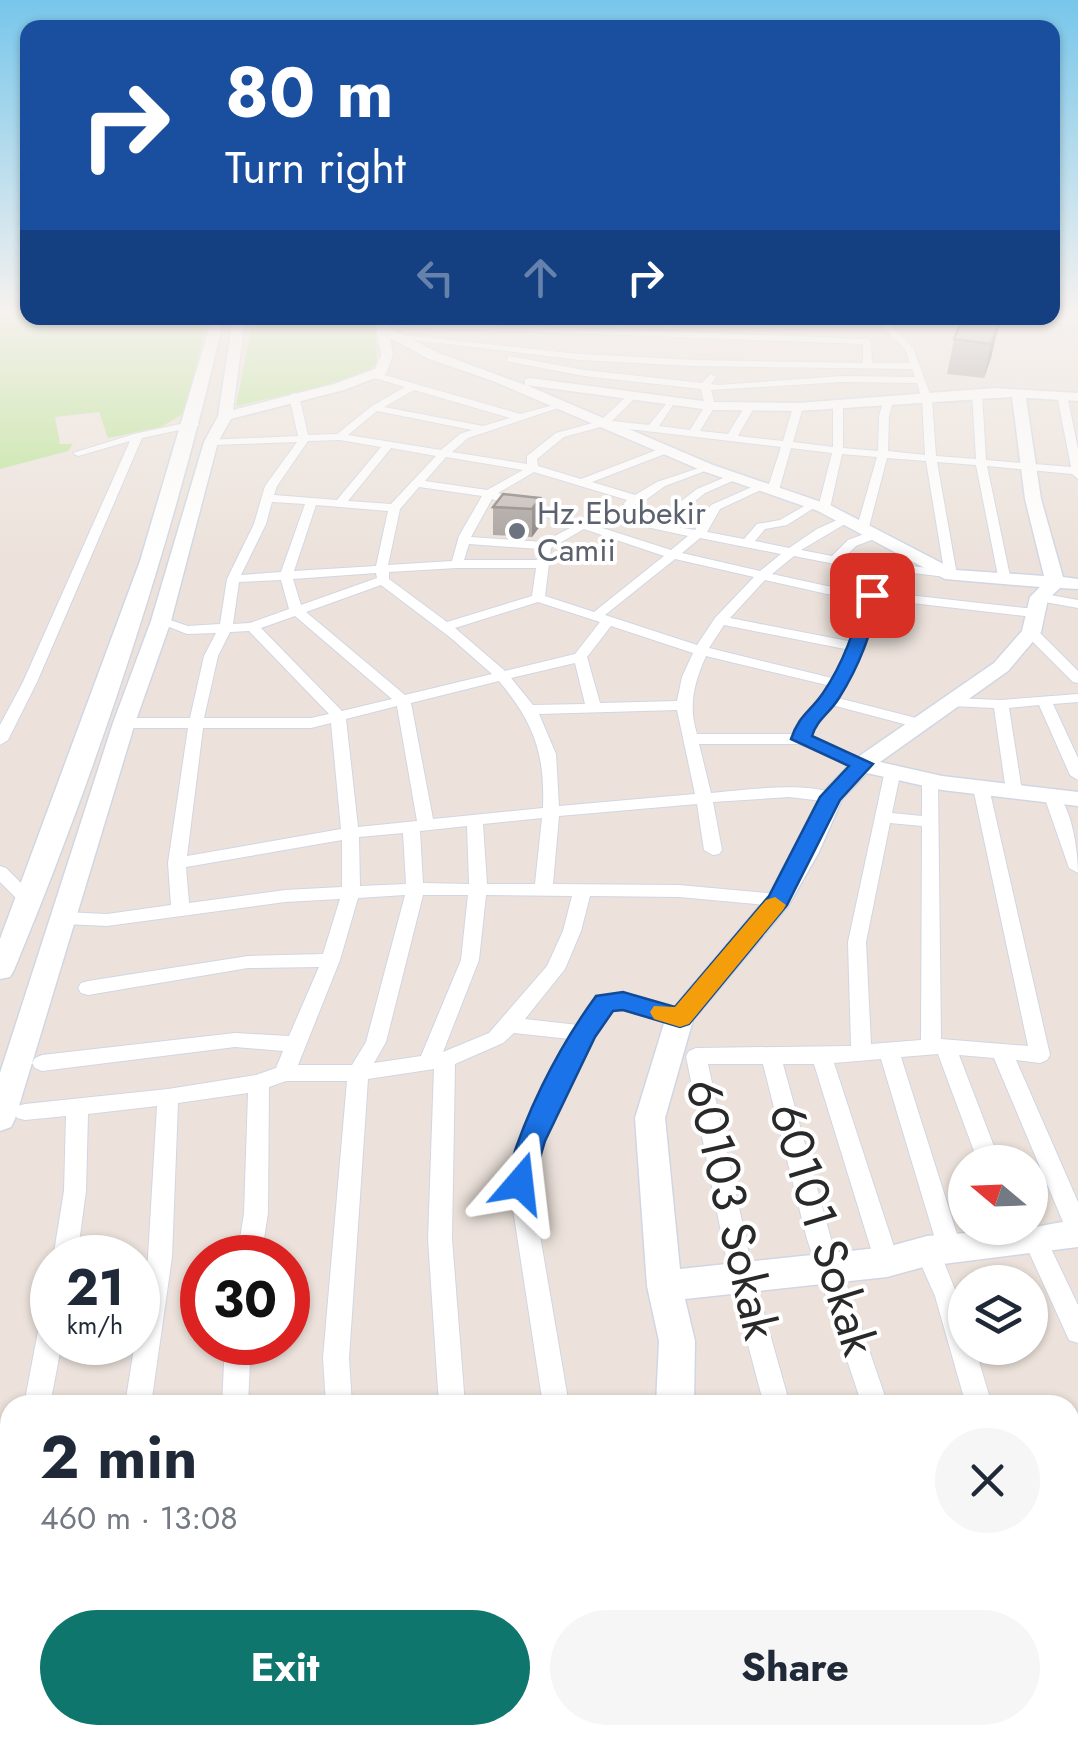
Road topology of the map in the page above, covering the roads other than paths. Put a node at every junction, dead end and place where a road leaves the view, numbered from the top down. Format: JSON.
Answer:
{"nodes":[{"id":1,"x":201,"y":393,"type":"edge"},
{"id":2,"x":227,"y":393,"type":"edge"},
{"id":3,"x":304,"y":393,"type":"edge"},
{"id":4,"x":401,"y":393,"type":"edge"},
{"id":5,"x":439,"y":393,"type":"edge"},
{"id":6,"x":532,"y":393,"type":"edge"},
{"id":7,"x":600,"y":393,"type":"edge"},
{"id":8,"x":707,"y":393,"type":"edge"},
{"id":9,"x":969,"y":393,"type":"edge"},
{"id":10,"x":977,"y":393,"type":"edge"},
{"id":11,"x":1018,"y":393,"type":"edge"},
{"id":12,"x":1026,"y":393,"type":"edge"},
{"id":13,"x":294,"y":396,"type":"junction"},
{"id":14,"x":925,"y":396,"type":"junction"},
{"id":15,"x":1070,"y":396,"type":"edge"},
{"id":16,"x":630,"y":398,"type":"junction"},
{"id":17,"x":890,"y":399,"type":"junction"},
{"id":18,"x":670,"y":402,"type":"junction"},
{"id":19,"x":838,"y":403,"type":"junction"},
{"id":20,"x":558,"y":405,"type":"junction"},
{"id":21,"x":710,"y":406,"type":"junction"},
{"id":22,"x":750,"y":406,"type":"junction"},
{"id":23,"x":798,"y":407,"type":"junction"},
{"id":24,"x":375,"y":408,"type":"junction"},
{"id":25,"x":224,"y":416,"type":"junction"},
{"id":26,"x":519,"y":417,"type":"junction"},
{"id":27,"x":604,"y":423,"type":"junction"},
{"id":28,"x":194,"y":424,"type":"junction"},
{"id":29,"x":481,"y":429,"type":"junction"},
{"id":30,"x":652,"y":430,"type":"junction"},
{"id":31,"x":693,"y":434,"type":"junction"},
{"id":32,"x":138,"y":436,"type":"junction"},
{"id":33,"x":340,"y":437,"type":"junction"},
{"id":34,"x":731,"y":438,"type":"junction"},
{"id":35,"x":304,"y":439,"type":"junction"},
{"id":36,"x":210,"y":442,"type":"junction"},
{"id":37,"x":788,"y":444,"type":"junction"},
{"id":38,"x":387,"y":446,"type":"junction"},
{"id":39,"x":666,"y":450,"type":"junction"},
{"id":40,"x":835,"y":450,"type":"junction"},
{"id":41,"x":78,"y":453,"type":"dead end"},
{"id":42,"x":443,"y":454,"type":"junction"},
{"id":43,"x":883,"y":454,"type":"junction"},
{"id":44,"x":931,"y":459,"type":"junction"},
{"id":45,"x":984,"y":462,"type":"junction"},
{"id":46,"x":1030,"y":466,"type":"junction"},
{"id":47,"x":533,"y":468,"type":"junction"},
{"id":48,"x":708,"y":468,"type":"junction"},
{"id":49,"x":1078,"y":473,"type":"edge"},
{"id":50,"x":733,"y":476,"type":"junction"},
{"id":51,"x":584,"y":482,"type":"junction"},
{"id":52,"x":416,"y":483,"type":"junction"},
{"id":53,"x":767,"y":488,"type":"junction"},
{"id":54,"x":489,"y":494,"type":"junction"},
{"id":55,"x":270,"y":498,"type":"junction"},
{"id":56,"x":312,"y":500,"type":"junction"},
{"id":57,"x":639,"y":500,"type":"junction"},
{"id":58,"x":342,"y":501,"type":"junction"},
{"id":59,"x":818,"y":506,"type":"junction"},
{"id":60,"x":394,"y":508,"type":"junction"},
{"id":61,"x":602,"y":516,"type":"junction"},
{"id":62,"x":846,"y":519,"type":"junction"},
{"id":63,"x":586,"y":524,"type":"junction"},
{"id":64,"x":658,"y":526,"type":"junction"},
{"id":65,"x":869,"y":531,"type":"junction"},
{"id":66,"x":698,"y":534,"type":"junction"},
{"id":67,"x":464,"y":540,"type":"junction"},
{"id":68,"x":747,"y":543,"type":"junction"},
{"id":69,"x":545,"y":546,"type":"junction"},
{"id":70,"x":788,"y":551,"type":"junction"},
{"id":71,"x":674,"y":555,"type":"junction"},
{"id":72,"x":834,"y":560,"type":"junction"},
{"id":73,"x":457,"y":564,"type":"junction"},
{"id":74,"x":542,"y":564,"type":"junction"},
{"id":75,"x":286,"y":575,"type":"junction"},
{"id":76,"x":382,"y":575,"type":"junction"},
{"id":77,"x":764,"y":575,"type":"junction"},
{"id":78,"x":951,"y":576,"type":"junction"},
{"id":79,"x":233,"y":579,"type":"junction"},
{"id":80,"x":1005,"y":580,"type":"junction"},
{"id":81,"x":872,"y":595,"type":"junction"},
{"id":82,"x":538,"y":598,"type":"junction"},
{"id":83,"x":1048,"y":602,"type":"edge"},
{"id":84,"x":1078,"y":604,"type":"edge"},
{"id":85,"x":296,"y":610,"type":"junction"},
{"id":86,"x":601,"y":620,"type":"junction"},
{"id":87,"x":160,"y":621,"type":"junction"},
{"id":88,"x":723,"y":621,"type":"junction"},
{"id":89,"x":226,"y":627,"type":"junction"},
{"id":90,"x":252,"y":628,"type":"junction"},
{"id":91,"x":443,"y":628,"type":"junction"},
{"id":92,"x":858,"y":647,"type":"junction"},
{"id":93,"x":699,"y":650,"type":"junction"},
{"id":94,"x":580,"y":657,"type":"junction"},
{"id":95,"x":504,"y":677,"type":"junction"},
{"id":96,"x":1078,"y":680,"type":"edge"},
{"id":97,"x":839,"y":684,"type":"junction"},
{"id":98,"x":1078,"y":698,"type":"edge"},
{"id":99,"x":403,"y":700,"type":"junction"},
{"id":100,"x":829,"y":700,"type":"junction"},
{"id":101,"x":951,"y":702,"type":"junction"},
{"id":102,"x":1046,"y":702,"type":"junction"},
{"id":103,"x":1001,"y":704,"type":"junction"},
{"id":104,"x":684,"y":705,"type":"junction"},
{"id":105,"x":594,"y":708,"type":"junction"},
{"id":106,"x":531,"y":710,"type":"junction"},
{"id":107,"x":338,"y":715,"type":"junction"},
{"id":108,"x":196,"y":722,"type":"junction"},
{"id":109,"x":124,"y":723,"type":"junction"},
{"id":110,"x":919,"y":723,"type":"junction"},
{"id":111,"x":692,"y":739,"type":"junction"},
{"id":112,"x":801,"y":739,"type":"junction"},
{"id":113,"x":0,"y":740,"type":"edge"},
{"id":114,"x":862,"y":764,"type":"junction"},
{"id":115,"x":892,"y":775,"type":"junction"},
{"id":116,"x":1078,"y":775,"type":"edge"},
{"id":117,"x":930,"y":781,"type":"junction"},
{"id":118,"x":981,"y":788,"type":"junction"},
{"id":119,"x":1014,"y":791,"type":"junction"},
{"id":120,"x":1052,"y":796,"type":"junction"},
{"id":121,"x":705,"y":797,"type":"junction"},
{"id":122,"x":831,"y":797,"type":"junction"},
{"id":123,"x":1078,"y":799,"type":"edge"},
{"id":124,"x":550,"y":812,"type":"junction"},
{"id":125,"x":884,"y":817,"type":"junction"},
{"id":126,"x":475,"y":822,"type":"junction"},
{"id":127,"x":932,"y":822,"type":"junction"},
{"id":128,"x":419,"y":827,"type":"junction"},
{"id":129,"x":350,"y":832,"type":"junction"},
{"id":130,"x":712,"y":850,"type":"dead end"},
{"id":131,"x":177,"y":863,"type":"junction"},
{"id":132,"x":1078,"y":868,"type":"edge"},
{"id":133,"x":0,"y":872,"type":"edge"},
{"id":134,"x":414,"y":888,"type":"junction"},
{"id":135,"x":478,"y":890,"type":"junction"},
{"id":136,"x":351,"y":891,"type":"junction"},
{"id":137,"x":582,"y":891,"type":"junction"},
{"id":138,"x":543,"y":892,"type":"junction"},
{"id":139,"x":779,"y":900,"type":"junction"},
{"id":140,"x":30,"y":902,"type":"junction"},
{"id":141,"x":180,"y":909,"type":"junction"},
{"id":142,"x":65,"y":918,"type":"junction"},
{"id":143,"x":331,"y":960,"type":"junction"},
{"id":144,"x":0,"y":970,"type":"edge"},
{"id":145,"x":88,"y":988,"type":"dead end"},
{"id":146,"x":680,"y":1018,"type":"junction"},
{"id":147,"x":509,"y":1025,"type":"junction"},
{"id":148,"x":584,"y":1033,"type":"junction"},
{"id":149,"x":296,"y":1044,"type":"junction"},
{"id":150,"x":938,"y":1046,"type":"junction"},
{"id":151,"x":890,"y":1050,"type":"junction"},
{"id":152,"x":1002,"y":1052,"type":"junction"},
{"id":153,"x":771,"y":1054,"type":"junction"},
{"id":154,"x":861,"y":1054,"type":"junction"},
{"id":155,"x":669,"y":1056,"type":"junction"},
{"id":156,"x":696,"y":1056,"type":"junction"},
{"id":157,"x":822,"y":1056,"type":"junction"},
{"id":158,"x":437,"y":1061,"type":"junction"},
{"id":159,"x":42,"y":1062,"type":"dead end"},
{"id":160,"x":358,"y":1072,"type":"junction"},
{"id":161,"x":284,"y":1073,"type":"junction"},
{"id":162,"x":258,"y":1083,"type":"junction"},
{"id":163,"x":168,"y":1097,"type":"junction"},
{"id":164,"x":8,"y":1107,"type":"edge"},
{"id":165,"x":77,"y":1109,"type":"junction"},
{"id":166,"x":982,"y":1145,"type":"edge"},
{"id":167,"x":1078,"y":1231,"type":"edge"},
{"id":168,"x":1048,"y":1234,"type":"edge"},
{"id":169,"x":68,"y":1235,"type":"edge"},
{"id":170,"x":253,"y":1235,"type":"edge"},
{"id":171,"x":971,"y":1245,"type":"edge"},
{"id":172,"x":1028,"y":1245,"type":"edge"},
{"id":173,"x":938,"y":1250,"type":"junction"},
{"id":174,"x":887,"y":1262,"type":"junction"},
{"id":175,"x":828,"y":1268,"type":"junction"},
{"id":176,"x":742,"y":1277,"type":"junction"},
{"id":177,"x":664,"y":1286,"type":"junction"},
{"id":178,"x":1078,"y":1332,"type":"edge"},
{"id":179,"x":45,"y":1365,"type":"edge"},
{"id":180,"x":237,"y":1365,"type":"edge"},
{"id":181,"x":39,"y":1395,"type":"edge"},
{"id":182,"x":139,"y":1395,"type":"edge"},
{"id":183,"x":235,"y":1395,"type":"edge"},
{"id":184,"x":338,"y":1395,"type":"edge"},
{"id":185,"x":451,"y":1395,"type":"edge"},
{"id":186,"x":554,"y":1395,"type":"edge"},
{"id":187,"x":675,"y":1395,"type":"edge"},
{"id":188,"x":774,"y":1395,"type":"edge"},
{"id":189,"x":873,"y":1395,"type":"edge"},
{"id":190,"x":976,"y":1395,"type":"edge"}],
"edges":[{"from":1,"to":28,"type":"street"},
{"from":2,"to":25,"type":"street"},
{"from":3,"to":13,"type":"street"},
{"from":4,"to":24,"type":"street"},
{"from":5,"to":26,"type":"street"},
{"from":6,"to":20,"type":"street"},
{"from":7,"to":16,"type":"street"},
{"from":8,"to":21,"type":"street"},
{"from":9,"to":14,"type":"street"},
{"from":10,"to":45,"type":"street"},
{"from":11,"to":46,"type":"street"},
{"from":12,"to":15,"type":"street"},
{"from":13,"to":25,"type":"street"},
{"from":13,"to":35,"type":"street"},
{"from":14,"to":17,"type":"street"},
{"from":14,"to":44,"type":"street"},
{"from":15,"to":49,"type":"street"},
{"from":16,"to":18,"type":"street"},
{"from":16,"to":27,"type":"street"},
{"from":17,"to":19,"type":"street"},
{"from":17,"to":43,"type":"street"},
{"from":18,"to":21,"type":"street"},
{"from":18,"to":30,"type":"street"},
{"from":19,"to":23,"type":"street"},
{"from":19,"to":40,"type":"street"},
{"from":20,"to":26,"type":"street"},
{"from":20,"to":27,"type":"street"},
{"from":21,"to":22,"type":"street"},
{"from":21,"to":31,"type":"street"},
{"from":22,"to":23,"type":"street"},
{"from":22,"to":34,"type":"street"},
{"from":23,"to":37,"type":"street"},
{"from":24,"to":29,"type":"street"},
{"from":24,"to":33,"type":"street"},
{"from":25,"to":36,"type":"street"},
{"from":26,"to":29,"type":"street"},
{"from":27,"to":30,"type":"street"},
{"from":27,"to":39,"type":"street"},
{"from":27,"to":47,"type":"street"},
{"from":28,"to":32,"type":"street"},
{"from":28,"to":140,"type":"street"},
{"from":29,"to":42,"type":"street"},
{"from":30,"to":31,"type":"street"},
{"from":31,"to":34,"type":"street"},
{"from":32,"to":41,"type":"street"},
{"from":32,"to":113,"type":"street"},
{"from":33,"to":35,"type":"street"},
{"from":33,"to":38,"type":"street"},
{"from":34,"to":37,"type":"street"},
{"from":35,"to":36,"type":"street"},
{"from":35,"to":55,"type":"street"},
{"from":36,"to":87,"type":"street"},
{"from":37,"to":40,"type":"street"},
{"from":37,"to":53,"type":"street"},
{"from":38,"to":42,"type":"street"},
{"from":38,"to":58,"type":"street"},
{"from":39,"to":48,"type":"street"},
{"from":39,"to":51,"type":"street"},
{"from":40,"to":43,"type":"street"},
{"from":40,"to":59,"type":"street"},
{"from":42,"to":47,"type":"street"},
{"from":42,"to":52,"type":"street"},
{"from":43,"to":44,"type":"street"},
{"from":43,"to":65,"type":"street"},
{"from":44,"to":45,"type":"street"},
{"from":44,"to":78,"type":"street"},
{"from":45,"to":46,"type":"street"},
{"from":45,"to":80,"type":"street"},
{"from":46,"to":49,"type":"street"},
{"from":46,"to":83,"type":"street"},
{"from":47,"to":51,"type":"street"},
{"from":47,"to":54,"type":"street"},
{"from":48,"to":50,"type":"street"},
{"from":48,"to":57,"type":"street"},
{"from":50,"to":53,"type":"street"},
{"from":50,"to":64,"type":"street"},
{"from":51,"to":57,"type":"street"},
{"from":52,"to":54,"type":"street"},
{"from":52,"to":60,"type":"street"},
{"from":53,"to":59,"type":"street"},
{"from":53,"to":66,"type":"street"},
{"from":54,"to":63,"type":"street"},
{"from":54,"to":67,"type":"street"},
{"from":55,"to":56,"type":"street"},
{"from":55,"to":79,"type":"street"},
{"from":56,"to":58,"type":"street"},
{"from":56,"to":75,"type":"street"},
{"from":57,"to":61,"type":"street"},
{"from":58,"to":60,"type":"street"},
{"from":59,"to":62,"type":"street"},
{"from":59,"to":68,"type":"street"},
{"from":60,"to":76,"type":"street"},
{"from":61,"to":63,"type":"street"},
{"from":61,"to":64,"type":"street"},
{"from":62,"to":65,"type":"street"},
{"from":62,"to":70,"type":"street"},
{"from":63,"to":69,"type":"street"},
{"from":63,"to":71,"type":"street"},
{"from":64,"to":66,"type":"street"},
{"from":65,"to":72,"type":"street"},
{"from":65,"to":78,"type":"street"},
{"from":66,"to":68,"type":"street"},
{"from":66,"to":71,"type":"street"},
{"from":67,"to":69,"type":"street"},
{"from":67,"to":73,"type":"street"},
{"from":68,"to":70,"type":"street"},
{"from":69,"to":74,"type":"street"},
{"from":70,"to":72,"type":"street"},
{"from":70,"to":77,"type":"street"},
{"from":71,"to":77,"type":"street"},
{"from":71,"to":86,"type":"street"},
{"from":72,"to":78,"type":"street"},
{"from":73,"to":74,"type":"street"},
{"from":73,"to":76,"type":"street"},
{"from":74,"to":82,"type":"street"},
{"from":75,"to":76,"type":"street"},
{"from":75,"to":79,"type":"street"},
{"from":75,"to":85,"type":"street"},
{"from":76,"to":85,"type":"street"},
{"from":76,"to":91,"type":"street"},
{"from":77,"to":81,"type":"street"},
{"from":77,"to":88,"type":"street"},
{"from":78,"to":80,"type":"street"},
{"from":79,"to":89,"type":"street"},
{"from":80,"to":83,"type":"street"},
{"from":81,"to":83,"type":"street"},
{"from":81,"to":92,"type":"street"},
{"from":82,"to":86,"type":"street"},
{"from":82,"to":91,"type":"street"},
{"from":83,"to":84,"type":"street"},
{"from":83,"to":96,"type":"street"},
{"from":83,"to":101,"type":"street"},
{"from":85,"to":90,"type":"street"},
{"from":85,"to":99,"type":"street"},
{"from":86,"to":93,"type":"street"},
{"from":86,"to":94,"type":"street"},
{"from":87,"to":89,"type":"street"},
{"from":87,"to":109,"type":"street"},
{"from":88,"to":92,"type":"street"},
{"from":88,"to":93,"type":"street"},
{"from":89,"to":90,"type":"street"},
{"from":89,"to":108,"type":"street"},
{"from":90,"to":107,"type":"street"},
{"from":91,"to":95,"type":"street"},
{"from":92,"to":97,"type":"street"},
{"from":93,"to":97,"type":"street"},
{"from":93,"to":104,"type":"street"},
{"from":94,"to":95,"type":"street"},
{"from":94,"to":105,"type":"street"},
{"from":95,"to":99,"type":"street"},
{"from":95,"to":106,"type":"street"},
{"from":97,"to":100,"type":"street"},
{"from":98,"to":102,"type":"street"},
{"from":99,"to":107,"type":"street"},
{"from":99,"to":128,"type":"street"},
{"from":100,"to":110,"type":"street"},
{"from":100,"to":112,"type":"street"},
{"from":101,"to":103,"type":"street"},
{"from":101,"to":110,"type":"street"},
{"from":102,"to":103,"type":"street"},
{"from":102,"to":116,"type":"street"},
{"from":103,"to":119,"type":"street"},
{"from":104,"to":105,"type":"street"},
{"from":104,"to":111,"type":"street"},
{"from":105,"to":106,"type":"street"},
{"from":106,"to":124,"type":"street"},
{"from":107,"to":108,"type":"street"},
{"from":107,"to":129,"type":"street"},
{"from":108,"to":109,"type":"street"},
{"from":108,"to":131,"type":"street"},
{"from":109,"to":142,"type":"street"},
{"from":110,"to":114,"type":"street"},
{"from":111,"to":112,"type":"street"},
{"from":111,"to":121,"type":"street"},
{"from":112,"to":114,"type":"street"},
{"from":114,"to":115,"type":"street"},
{"from":114,"to":122,"type":"street"},
{"from":115,"to":117,"type":"street"},
{"from":115,"to":125,"type":"street"},
{"from":117,"to":118,"type":"street"},
{"from":117,"to":127,"type":"street"},
{"from":118,"to":119,"type":"street"},
{"from":118,"to":152,"type":"street","name":"60103 Sokak"},
{"from":119,"to":120,"type":"street"},
{"from":120,"to":123,"type":"street"},
{"from":120,"to":132,"type":"street"},
{"from":121,"to":122,"type":"street"},
{"from":121,"to":124,"type":"street"},
{"from":121,"to":130,"type":"street"},
{"from":122,"to":139,"type":"street"},
{"from":124,"to":126,"type":"street"},
{"from":124,"to":138,"type":"street"},
{"from":125,"to":127,"type":"street"},
{"from":125,"to":154,"type":"street"},
{"from":126,"to":128,"type":"street"},
{"from":126,"to":135,"type":"street"},
{"from":127,"to":150,"type":"street"},
{"from":128,"to":129,"type":"street"},
{"from":128,"to":134,"type":"street"},
{"from":129,"to":131,"type":"street"},
{"from":129,"to":136,"type":"street"},
{"from":131,"to":141,"type":"street"},
{"from":133,"to":140,"type":"street"},
{"from":134,"to":135,"type":"street"},
{"from":134,"to":136,"type":"street"},
{"from":134,"to":160,"type":"street"},
{"from":135,"to":138,"type":"street"},
{"from":135,"to":158,"type":"street"},
{"from":136,"to":141,"type":"street"},
{"from":136,"to":143,"type":"street"},
{"from":137,"to":138,"type":"street"},
{"from":137,"to":139,"type":"street"},
{"from":137,"to":147,"type":"street"},
{"from":139,"to":146,"type":"street"},
{"from":140,"to":144,"type":"street"},
{"from":141,"to":142,"type":"street"},
{"from":142,"to":164,"type":"street"},
{"from":143,"to":145,"type":"street"},
{"from":143,"to":149,"type":"street"},
{"from":146,"to":148,"type":"street"},
{"from":146,"to":155,"type":"street"},
{"from":147,"to":148,"type":"street"},
{"from":147,"to":158,"type":"street"},
{"from":148,"to":186,"type":"street"},
{"from":149,"to":159,"type":"street"},
{"from":149,"to":161,"type":"street"},
{"from":150,"to":151,"type":"street","name":"60103 Sokak"},
{"from":150,"to":152,"type":"street","name":"60103 Sokak"},
{"from":150,"to":166,"type":"street"},
{"from":151,"to":154,"type":"street","name":"60103 Sokak"},
{"from":151,"to":173,"type":"street"},
{"from":152,"to":167,"type":"street"},
{"from":153,"to":156,"type":"street","name":"60103 Sokak"},
{"from":153,"to":157,"type":"street","name":"60103 Sokak"},
{"from":153,"to":175,"type":"street","name":"60101 Sokak"},
{"from":154,"to":157,"type":"street","name":"60103 Sokak"},
{"from":155,"to":156,"type":"street"},
{"from":155,"to":177,"type":"street"},
{"from":156,"to":176,"type":"street","name":"60103 Sokak"},
{"from":157,"to":174,"type":"street"},
{"from":158,"to":160,"type":"street"},
{"from":158,"to":185,"type":"street"},
{"from":160,"to":161,"type":"street"},
{"from":160,"to":184,"type":"street"},
{"from":161,"to":162,"type":"street"},
{"from":162,"to":163,"type":"street"},
{"from":162,"to":170,"type":"street"},
{"from":163,"to":165,"type":"street"},
{"from":163,"to":182,"type":"street"},
{"from":164,"to":165,"type":"street"},
{"from":165,"to":169,"type":"street"},
{"from":167,"to":168,"type":"street"},
{"from":171,"to":173,"type":"street"},
{"from":172,"to":178,"type":"street"},
{"from":173,"to":174,"type":"street"},
{"from":173,"to":190,"type":"street"},
{"from":174,"to":175,"type":"street"},
{"from":175,"to":176,"type":"street"},
{"from":175,"to":189,"type":"street","name":"60101 Sokak"},
{"from":176,"to":177,"type":"street"},
{"from":176,"to":188,"type":"street","name":"60103 Sokak"},
{"from":177,"to":187,"type":"street"},
{"from":179,"to":181,"type":"street"},
{"from":180,"to":183,"type":"street"}]}
